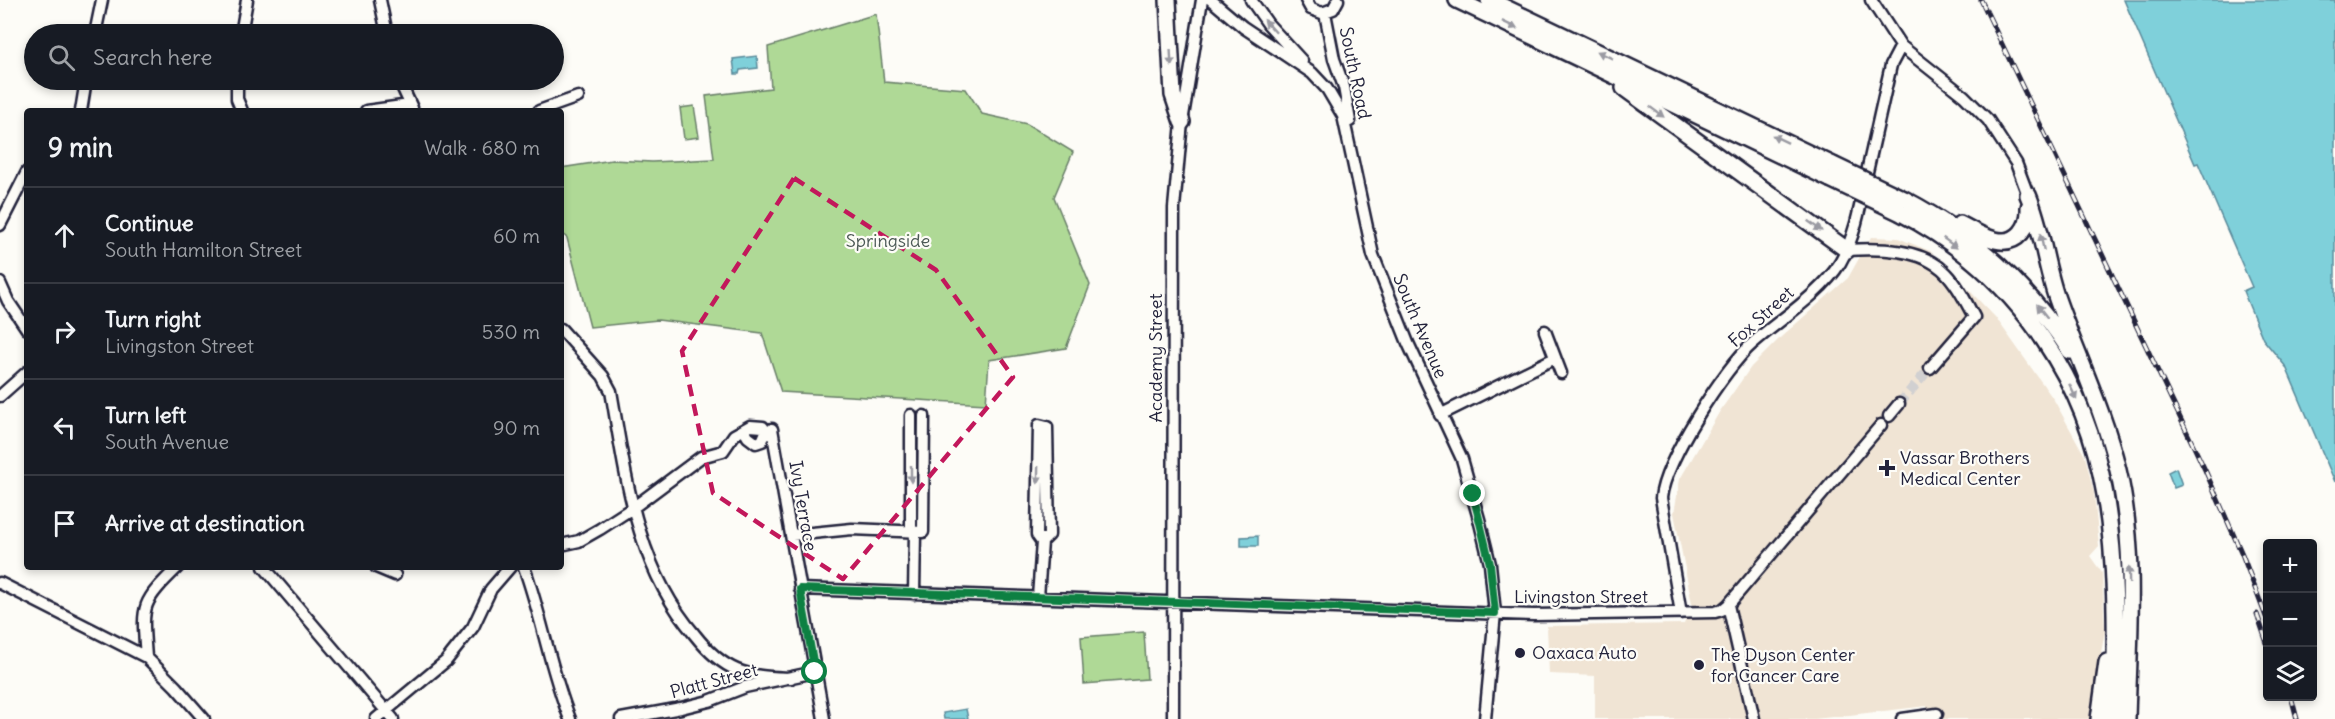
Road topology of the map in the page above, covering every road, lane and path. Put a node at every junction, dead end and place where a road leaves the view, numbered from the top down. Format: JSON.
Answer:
{"nodes":[{"id":1,"x":102,"y":0,"type":"edge"},
{"id":2,"x":247,"y":0,"type":"edge"},
{"id":3,"x":380,"y":0,"type":"edge"},
{"id":4,"x":1167,"y":0,"type":"edge"},
{"id":5,"x":1202,"y":0,"type":"edge"},
{"id":6,"x":1211,"y":0,"type":"edge"},
{"id":7,"x":1251,"y":0,"type":"edge"},
{"id":8,"x":1306,"y":0,"type":"edge"},
{"id":9,"x":1338,"y":0,"type":"edge"},
{"id":10,"x":1457,"y":0,"type":"edge"},
{"id":11,"x":1489,"y":0,"type":"edge"},
{"id":12,"x":1871,"y":0,"type":"edge"},
{"id":13,"x":1325,"y":13,"type":"junction"},
{"id":14,"x":97,"y":24,"type":"edge"},
{"id":15,"x":243,"y":24,"type":"edge"},
{"id":16,"x":385,"y":24,"type":"edge"},
{"id":17,"x":1901,"y":46,"type":"junction"},
{"id":18,"x":1593,"y":65,"type":"junction"},
{"id":19,"x":1320,"y":81,"type":"junction"},
{"id":20,"x":84,"y":90,"type":"edge"},
{"id":21,"x":237,"y":90,"type":"edge"},
{"id":22,"x":404,"y":90,"type":"edge"},
{"id":23,"x":578,"y":97,"type":"dead end"},
{"id":24,"x":81,"y":108,"type":"edge"},
{"id":25,"x":241,"y":108,"type":"edge"},
{"id":26,"x":412,"y":108,"type":"edge"},
{"id":27,"x":547,"y":108,"type":"edge"},
{"id":28,"x":1182,"y":122,"type":"junction"},
{"id":29,"x":1349,"y":140,"type":"junction"},
{"id":30,"x":1832,"y":172,"type":"junction"},
{"id":31,"x":24,"y":178,"type":"edge"},
{"id":32,"x":2028,"y":195,"type":"junction"},
{"id":33,"x":1902,"y":206,"type":"junction"},
{"id":34,"x":0,"y":225,"type":"edge"},
{"id":35,"x":1847,"y":250,"type":"junction"},
{"id":36,"x":0,"y":284,"type":"edge"},
{"id":37,"x":24,"y":325,"type":"edge"},
{"id":38,"x":1545,"y":331,"type":"dead end"},
{"id":39,"x":564,"y":332,"type":"edge"},
{"id":40,"x":1555,"y":358,"type":"junction"},
{"id":41,"x":1930,"y":368,"type":"tunnel mouth"},
{"id":42,"x":1561,"y":373,"type":"dead end"},
{"id":43,"x":24,"y":375,"type":"edge"},
{"id":44,"x":0,"y":396,"type":"edge"},
{"id":45,"x":2094,"y":397,"type":"junction"},
{"id":46,"x":1899,"y":404,"type":"tunnel mouth"},
{"id":47,"x":911,"y":415,"type":"dead end"},
{"id":48,"x":1440,"y":415,"type":"junction"},
{"id":49,"x":924,"y":416,"type":"dead end"},
{"id":50,"x":1889,"y":416,"type":"dead end"},
{"id":51,"x":1881,"y":425,"type":"dead end"},
{"id":52,"x":772,"y":429,"type":"dead end"},
{"id":53,"x":744,"y":430,"type":"dead end"},
{"id":54,"x":634,"y":507,"type":"junction"},
{"id":55,"x":917,"y":532,"type":"junction"},
{"id":56,"x":792,"y":535,"type":"junction"},
{"id":57,"x":1042,"y":542,"type":"junction"},
{"id":58,"x":564,"y":544,"type":"edge"},
{"id":59,"x":175,"y":570,"type":"edge"},
{"id":60,"x":267,"y":570,"type":"edge"},
{"id":61,"x":383,"y":570,"type":"edge"},
{"id":62,"x":507,"y":570,"type":"edge"},
{"id":63,"x":525,"y":570,"type":"edge"},
{"id":64,"x":395,"y":575,"type":"dead end"},
{"id":65,"x":0,"y":583,"type":"edge"},
{"id":66,"x":800,"y":589,"type":"junction"},
{"id":67,"x":914,"y":594,"type":"junction"},
{"id":68,"x":1038,"y":597,"type":"junction"},
{"id":69,"x":2113,"y":600,"type":"junction"},
{"id":70,"x":1172,"y":602,"type":"junction"},
{"id":71,"x":1728,"y":605,"type":"junction"},
{"id":72,"x":1495,"y":613,"type":"junction"},
{"id":73,"x":1681,"y":613,"type":"junction"},
{"id":74,"x":2129,"y":634,"type":"junction"},
{"id":75,"x":146,"y":657,"type":"junction"},
{"id":76,"x":815,"y":672,"type":"junction"},
{"id":77,"x":791,"y":678,"type":"junction"},
{"id":78,"x":1937,"y":714,"type":"dead end"},
{"id":79,"x":389,"y":715,"type":"edge"},
{"id":80,"x":204,"y":719,"type":"edge"},
{"id":81,"x":376,"y":719,"type":"edge"},
{"id":82,"x":570,"y":719,"type":"edge"},
{"id":83,"x":621,"y":719,"type":"edge"},
{"id":84,"x":824,"y":719,"type":"edge"},
{"id":85,"x":1173,"y":719,"type":"edge"},
{"id":86,"x":1485,"y":719,"type":"edge"},
{"id":87,"x":1754,"y":719,"type":"edge"},
{"id":88,"x":1902,"y":719,"type":"edge"},
{"id":89,"x":2099,"y":719,"type":"edge"},
{"id":90,"x":2114,"y":719,"type":"edge"},
{"id":91,"x":2127,"y":719,"type":"edge"},
{"id":92,"x":2139,"y":719,"type":"edge"}],
"edges":[{"from":1,"to":14,"type":"street"},
{"from":2,"to":15,"type":"street"},
{"from":3,"to":16,"type":"street"},
{"from":4,"to":28,"type":"highway","one_way":true},
{"from":5,"to":28,"type":"street","name":"Academy Street"},
{"from":6,"to":19,"type":"street","name":"South Avenue"},
{"from":19,"to":7,"type":"street","one_way":true},
{"from":8,"to":13,"type":"street","name":"South Road"},
{"from":9,"to":13,"type":"street","name":"South Road"},
{"from":10,"to":18,"type":"highway","one_way":true},
{"from":30,"to":11,"type":"highway","one_way":true},
{"from":12,"to":17,"type":"street"},
{"from":13,"to":29,"type":"street","name":"South Road"},
{"from":17,"to":32,"type":"street"},
{"from":17,"to":35,"type":"street","name":"Fox Street"},
{"from":18,"to":30,"type":"highway"},
{"from":18,"to":35,"type":"highway","one_way":true},
{"from":19,"to":29,"type":"street","name":"South Avenue"},
{"from":20,"to":24,"type":"street"},
{"from":21,"to":25,"type":"street"},
{"from":22,"to":26,"type":"street"},
{"from":23,"to":27,"type":"street"},
{"from":28,"to":70,"type":"street","name":"Academy Street"},
{"from":29,"to":48,"type":"street","name":"South Avenue"},
{"from":30,"to":33,"type":"highway","bridge":true},
{"from":31,"to":34,"type":"street"},
{"from":32,"to":33,"type":"highway"},
{"from":45,"to":32,"type":"highway","one_way":true},
{"from":45,"to":33,"type":"highway","one_way":true},
{"from":33,"to":69,"type":"highway","one_way":true},
{"from":35,"to":41,"type":"street"},
{"from":35,"to":73,"type":"street","name":"Fox Street"},
{"from":36,"to":37,"type":"street"},
{"from":38,"to":40,"type":"street"},
{"from":39,"to":54,"type":"street"},
{"from":40,"to":42,"type":"street"},
{"from":40,"to":48,"type":"street"},
{"from":43,"to":44,"type":"street"},
{"from":74,"to":45,"type":"highway","one_way":true},
{"from":46,"to":50,"type":"street"},
{"from":47,"to":55,"type":"street","one_way":true},
{"from":48,"to":72,"type":"street","name":"South Avenue"},
{"from":49,"to":55,"type":"street"},
{"from":51,"to":71,"type":"street"},
{"from":52,"to":56,"type":"street","name":"Ivy Terrace"},
{"from":53,"to":54,"type":"street"},
{"from":54,"to":58,"type":"street"},
{"from":54,"to":77,"type":"street"},
{"from":55,"to":56,"type":"street"},
{"from":55,"to":67,"type":"street"},
{"from":56,"to":66,"type":"street","name":"Ivy Terrace"},
{"from":57,"to":57,"type":"street","one_way":true},
{"from":57,"to":68,"type":"street"},
{"from":59,"to":75,"type":"street"},
{"from":60,"to":79,"type":"street"},
{"from":61,"to":64,"type":"street"},
{"from":62,"to":79,"type":"street"},
{"from":63,"to":82,"type":"street"},
{"from":65,"to":75,"type":"street"},
{"from":66,"to":67,"type":"street","name":"Livingston Street"},
{"from":66,"to":76,"type":"street","name":"Ivy Terrace"},
{"from":67,"to":68,"type":"street","name":"Livingston Street"},
{"from":68,"to":70,"type":"street","name":"Livingston Street"},
{"from":69,"to":89,"type":"highway"},
{"from":69,"to":90,"type":"highway"},
{"from":70,"to":72,"type":"street","name":"Livingston Street"},
{"from":70,"to":85,"type":"street","name":"Academy Street"},
{"from":71,"to":73,"type":"street","name":"Livingston Street"},
{"from":71,"to":87,"type":"street"},
{"from":72,"to":73,"type":"street","name":"Livingston Street"},
{"from":72,"to":86,"type":"street","name":"South Avenue"},
{"from":74,"to":91,"type":"highway"},
{"from":74,"to":92,"type":"highway"},
{"from":75,"to":80,"type":"street"},
{"from":76,"to":77,"type":"street","name":"Platt Street"},
{"from":76,"to":84,"type":"street","name":"Ivy Terrace"},
{"from":77,"to":83,"type":"street","name":"Platt Street"},
{"from":78,"to":88,"type":"street"},
{"from":79,"to":81,"type":"street"}]}
